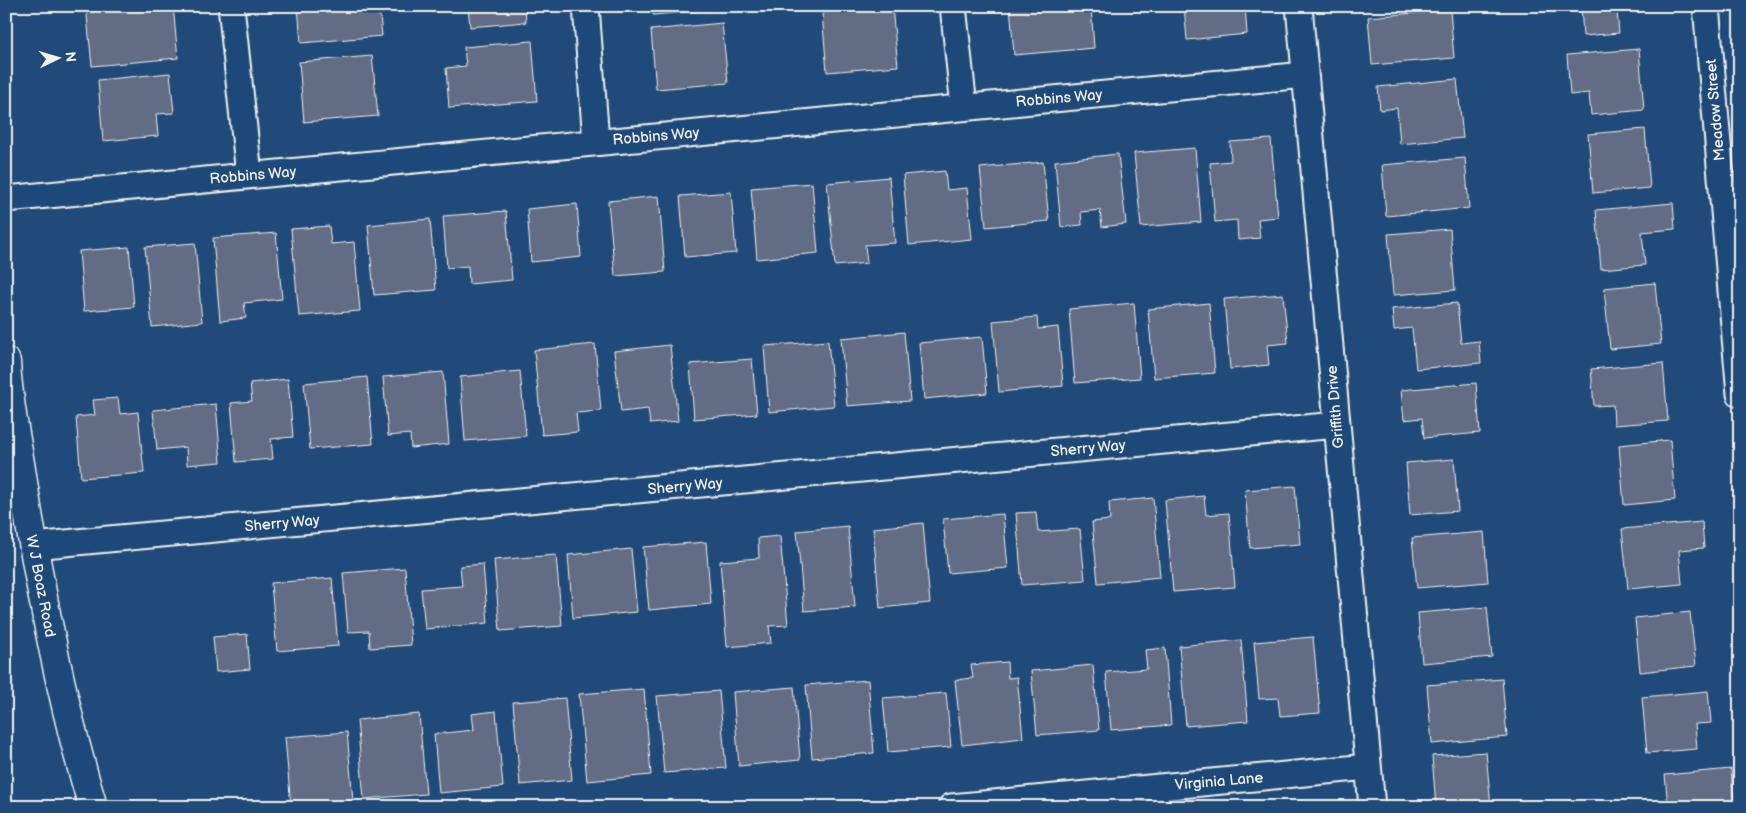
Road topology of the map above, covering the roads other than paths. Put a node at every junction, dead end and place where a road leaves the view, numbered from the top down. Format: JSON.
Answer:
{"nodes":[{"id":1,"x":231,"y":6,"type":"edge"},
{"id":2,"x":586,"y":6,"type":"edge"},
{"id":3,"x":953,"y":6,"type":"edge"},
{"id":4,"x":1299,"y":6,"type":"edge"},
{"id":5,"x":1706,"y":6,"type":"edge"},
{"id":6,"x":1305,"y":75,"type":"junction"},
{"id":7,"x":964,"y":107,"type":"junction"},
{"id":8,"x":596,"y":142,"type":"junction"},
{"id":9,"x":249,"y":175,"type":"junction"},
{"id":10,"x":6,"y":198,"type":"edge"},
{"id":11,"x":6,"y":362,"type":"edge"},
{"id":12,"x":1740,"y":394,"type":"edge"},
{"id":13,"x":1337,"y":425,"type":"junction"},
{"id":14,"x":33,"y":546,"type":"junction"},
{"id":15,"x":1368,"y":767,"type":"junction"},
{"id":16,"x":93,"y":807,"type":"edge"},
{"id":17,"x":951,"y":807,"type":"edge"},
{"id":18,"x":1372,"y":807,"type":"edge"}],
"edges":[{"from":1,"to":9,"type":"street"},
{"from":2,"to":8,"type":"street"},
{"from":3,"to":7,"type":"street"},
{"from":4,"to":6,"type":"street","name":"Griffith Drive"},
{"from":5,"to":12,"type":"street","name":"Meadow Street"},
{"from":6,"to":7,"type":"street","name":"Robbins Way"},
{"from":6,"to":13,"type":"street","name":"Griffith Drive"},
{"from":7,"to":8,"type":"street","name":"Robbins Way"},
{"from":8,"to":9,"type":"street","name":"Robbins Way"},
{"from":9,"to":10,"type":"street","name":"Robbins Way"},
{"from":11,"to":14,"type":"main road","name":"W J Boaz Road"},
{"from":13,"to":14,"type":"street","name":"Sherry Way"},
{"from":13,"to":15,"type":"street","name":"Griffith Drive"},
{"from":14,"to":16,"type":"main road","name":"W J Boaz Road"},
{"from":15,"to":17,"type":"street","name":"Virginia Lane"},
{"from":15,"to":18,"type":"street","name":"Griffith Drive"}]}
